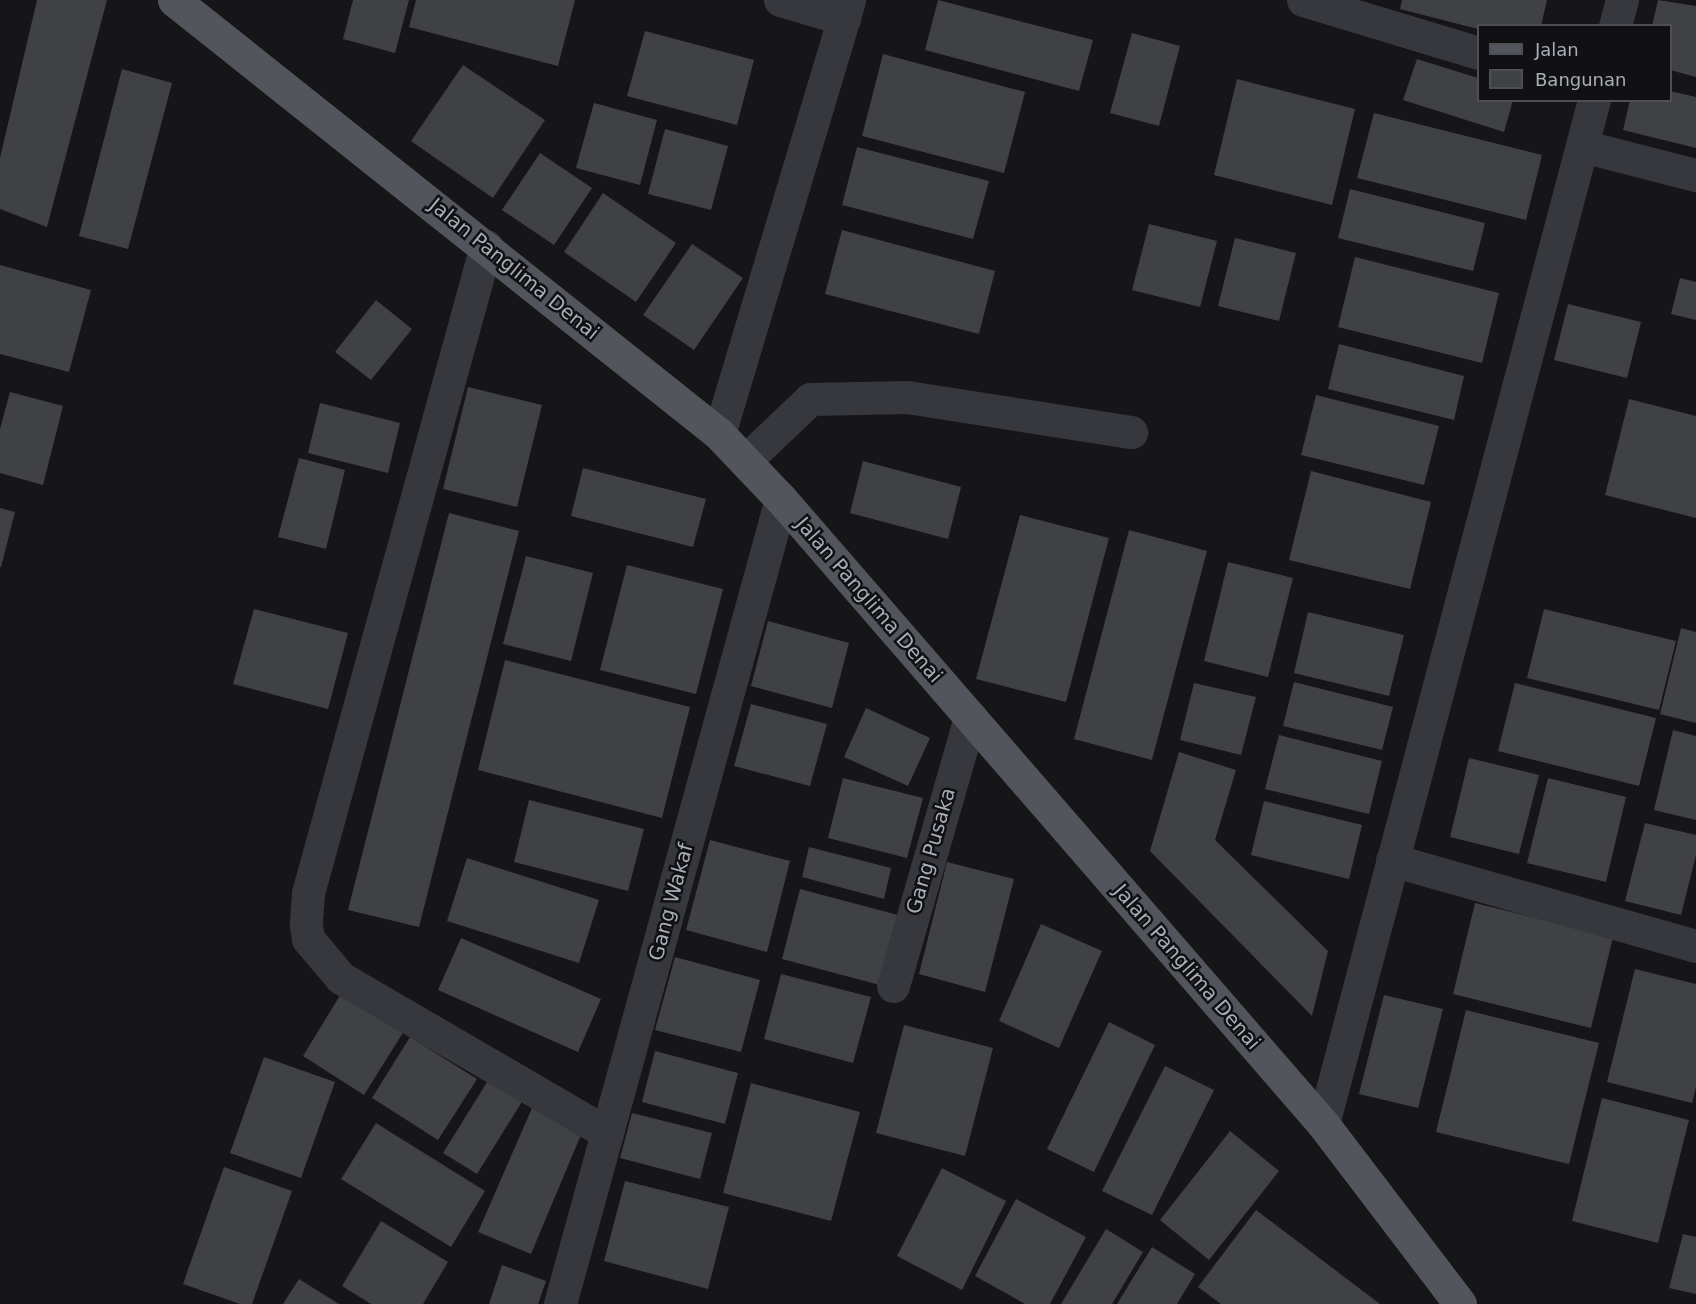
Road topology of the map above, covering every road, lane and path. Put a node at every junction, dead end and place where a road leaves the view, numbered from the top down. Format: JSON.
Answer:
{"nodes":[{"id":1,"x":174,"y":0,"type":"edge"},
{"id":2,"x":780,"y":0,"type":"edge"},
{"id":3,"x":1302,"y":0,"type":"edge"},
{"id":4,"x":1622,"y":0,"type":"edge"},
{"id":5,"x":846,"y":9,"type":"edge"},
{"id":6,"x":1616,"y":24,"type":"edge"},
{"id":7,"x":1477,"y":52,"type":"edge"},
{"id":8,"x":1593,"y":102,"type":"edge"},
{"id":9,"x":1582,"y":146,"type":"junction"},
{"id":10,"x":1696,"y":175,"type":"edge"},
{"id":11,"x":486,"y":246,"type":"junction"},
{"id":12,"x":1131,"y":432,"type":"dead end"},
{"id":13,"x":719,"y":434,"type":"junction"},
{"id":14,"x":745,"y":461,"type":"junction"},
{"id":15,"x":781,"y":499,"type":"junction"},
{"id":16,"x":970,"y":717,"type":"junction"},
{"id":17,"x":1392,"y":860,"type":"junction"},
{"id":18,"x":1696,"y":946,"type":"edge"},
{"id":19,"x":893,"y":986,"type":"dead end"},
{"id":20,"x":1323,"y":1124,"type":"junction"},
{"id":21,"x":607,"y":1133,"type":"junction"},
{"id":22,"x":561,"y":1304,"type":"edge"},
{"id":23,"x":1460,"y":1304,"type":"edge"}],
"edges":[{"from":1,"to":11,"type":"main road","name":"Jalan Panglima Denai"},
{"from":2,"to":5,"type":"street"},
{"from":3,"to":7,"type":"street"},
{"from":4,"to":6,"type":"street"},
{"from":5,"to":13,"type":"street"},
{"from":8,"to":9,"type":"street"},
{"from":9,"to":10,"type":"street"},
{"from":9,"to":17,"type":"street"},
{"from":11,"to":13,"type":"main road","name":"Jalan Panglima Denai"},
{"from":11,"to":21,"type":"street"},
{"from":12,"to":14,"type":"street"},
{"from":13,"to":14,"type":"main road","name":"Jalan Panglima Denai"},
{"from":14,"to":15,"type":"main road","name":"Jalan Panglima Denai"},
{"from":15,"to":16,"type":"main road","name":"Jalan Panglima Denai"},
{"from":15,"to":21,"type":"street","name":"Gang Wakaf"},
{"from":16,"to":19,"type":"street","name":"Gang Pusaka"},
{"from":16,"to":20,"type":"main road","name":"Jalan Panglima Denai"},
{"from":17,"to":18,"type":"street"},
{"from":17,"to":20,"type":"street"},
{"from":20,"to":23,"type":"main road","name":"Jalan Panglima Denai"},
{"from":21,"to":22,"type":"street","name":"Gang Wakaf"}]}
